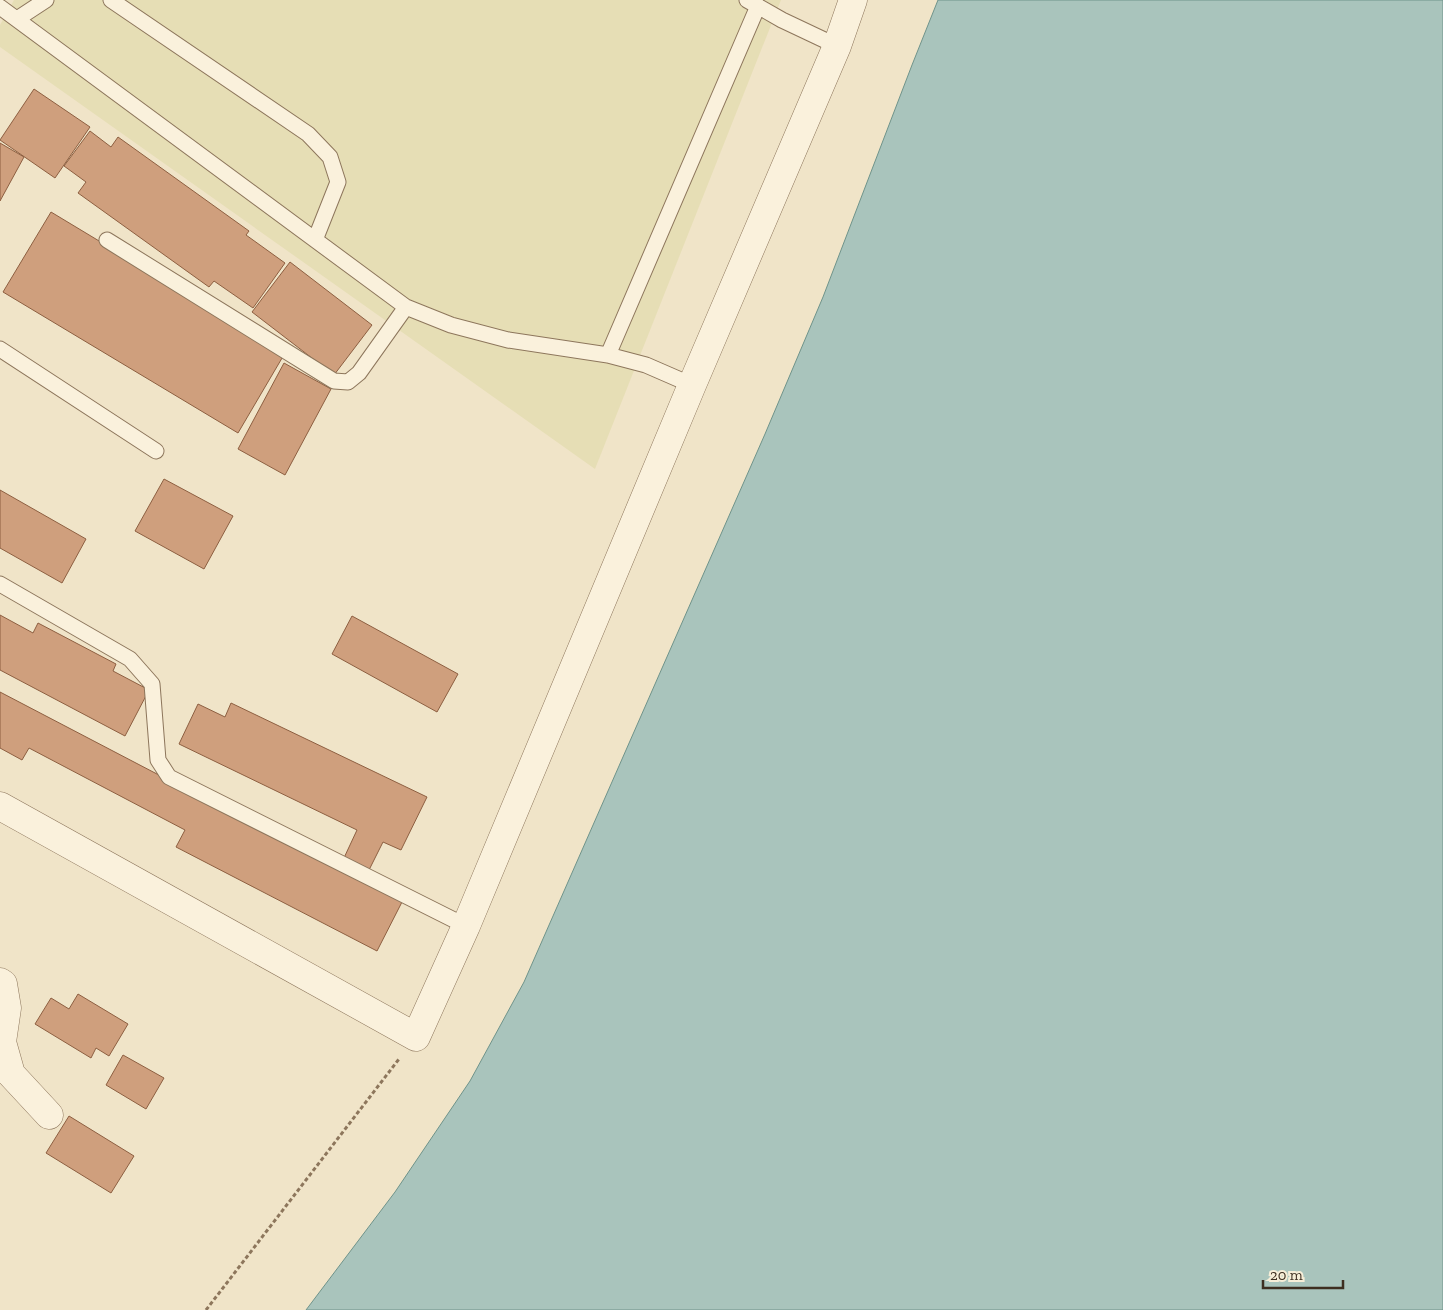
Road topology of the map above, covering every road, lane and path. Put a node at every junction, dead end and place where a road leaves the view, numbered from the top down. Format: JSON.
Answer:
{"nodes":[{"id":1,"x":46,"y":0,"type":"edge"},
{"id":2,"x":111,"y":0,"type":"edge"},
{"id":3,"x":853,"y":0,"type":"edge"},
{"id":4,"x":753,"y":3,"type":"edge"},
{"id":5,"x":0,"y":7,"type":"edge"},
{"id":6,"x":17,"y":19,"type":"junction"},
{"id":7,"x":837,"y":46,"type":"junction"},
{"id":8,"x":107,"y":240,"type":"dead end"},
{"id":9,"x":315,"y":240,"type":"junction"},
{"id":10,"x":406,"y":307,"type":"junction"},
{"id":11,"x":0,"y":349,"type":"edge"},
{"id":12,"x":608,"y":355,"type":"junction"},
{"id":13,"x":692,"y":385,"type":"junction"},
{"id":14,"x":156,"y":451,"type":"dead end"},
{"id":15,"x":0,"y":584,"type":"edge"},
{"id":16,"x":0,"y":806,"type":"edge"},
{"id":17,"x":466,"y":926,"type":"junction"},
{"id":18,"x":0,"y":982,"type":"edge"},
{"id":19,"x":416,"y":1037,"type":"junction"},
{"id":20,"x":49,"y":1115,"type":"dead end"},
{"id":21,"x":206,"y":1310,"type":"edge"}],
"edges":[{"from":1,"to":6,"type":"lane"},
{"from":2,"to":9,"type":"lane"},
{"from":3,"to":7,"type":"street"},
{"from":4,"to":7,"type":"lane"},
{"from":4,"to":12,"type":"lane"},
{"from":5,"to":6,"type":"lane"},
{"from":6,"to":9,"type":"lane"},
{"from":7,"to":13,"type":"street"},
{"from":8,"to":10,"type":"lane"},
{"from":9,"to":10,"type":"lane"},
{"from":10,"to":12,"type":"lane"},
{"from":11,"to":14,"type":"lane"},
{"from":12,"to":13,"type":"lane"},
{"from":13,"to":17,"type":"street"},
{"from":15,"to":17,"type":"lane"},
{"from":16,"to":19,"type":"street"},
{"from":17,"to":19,"type":"street"},
{"from":18,"to":20,"type":"street"},
{"from":19,"to":21,"type":"path"}]}
